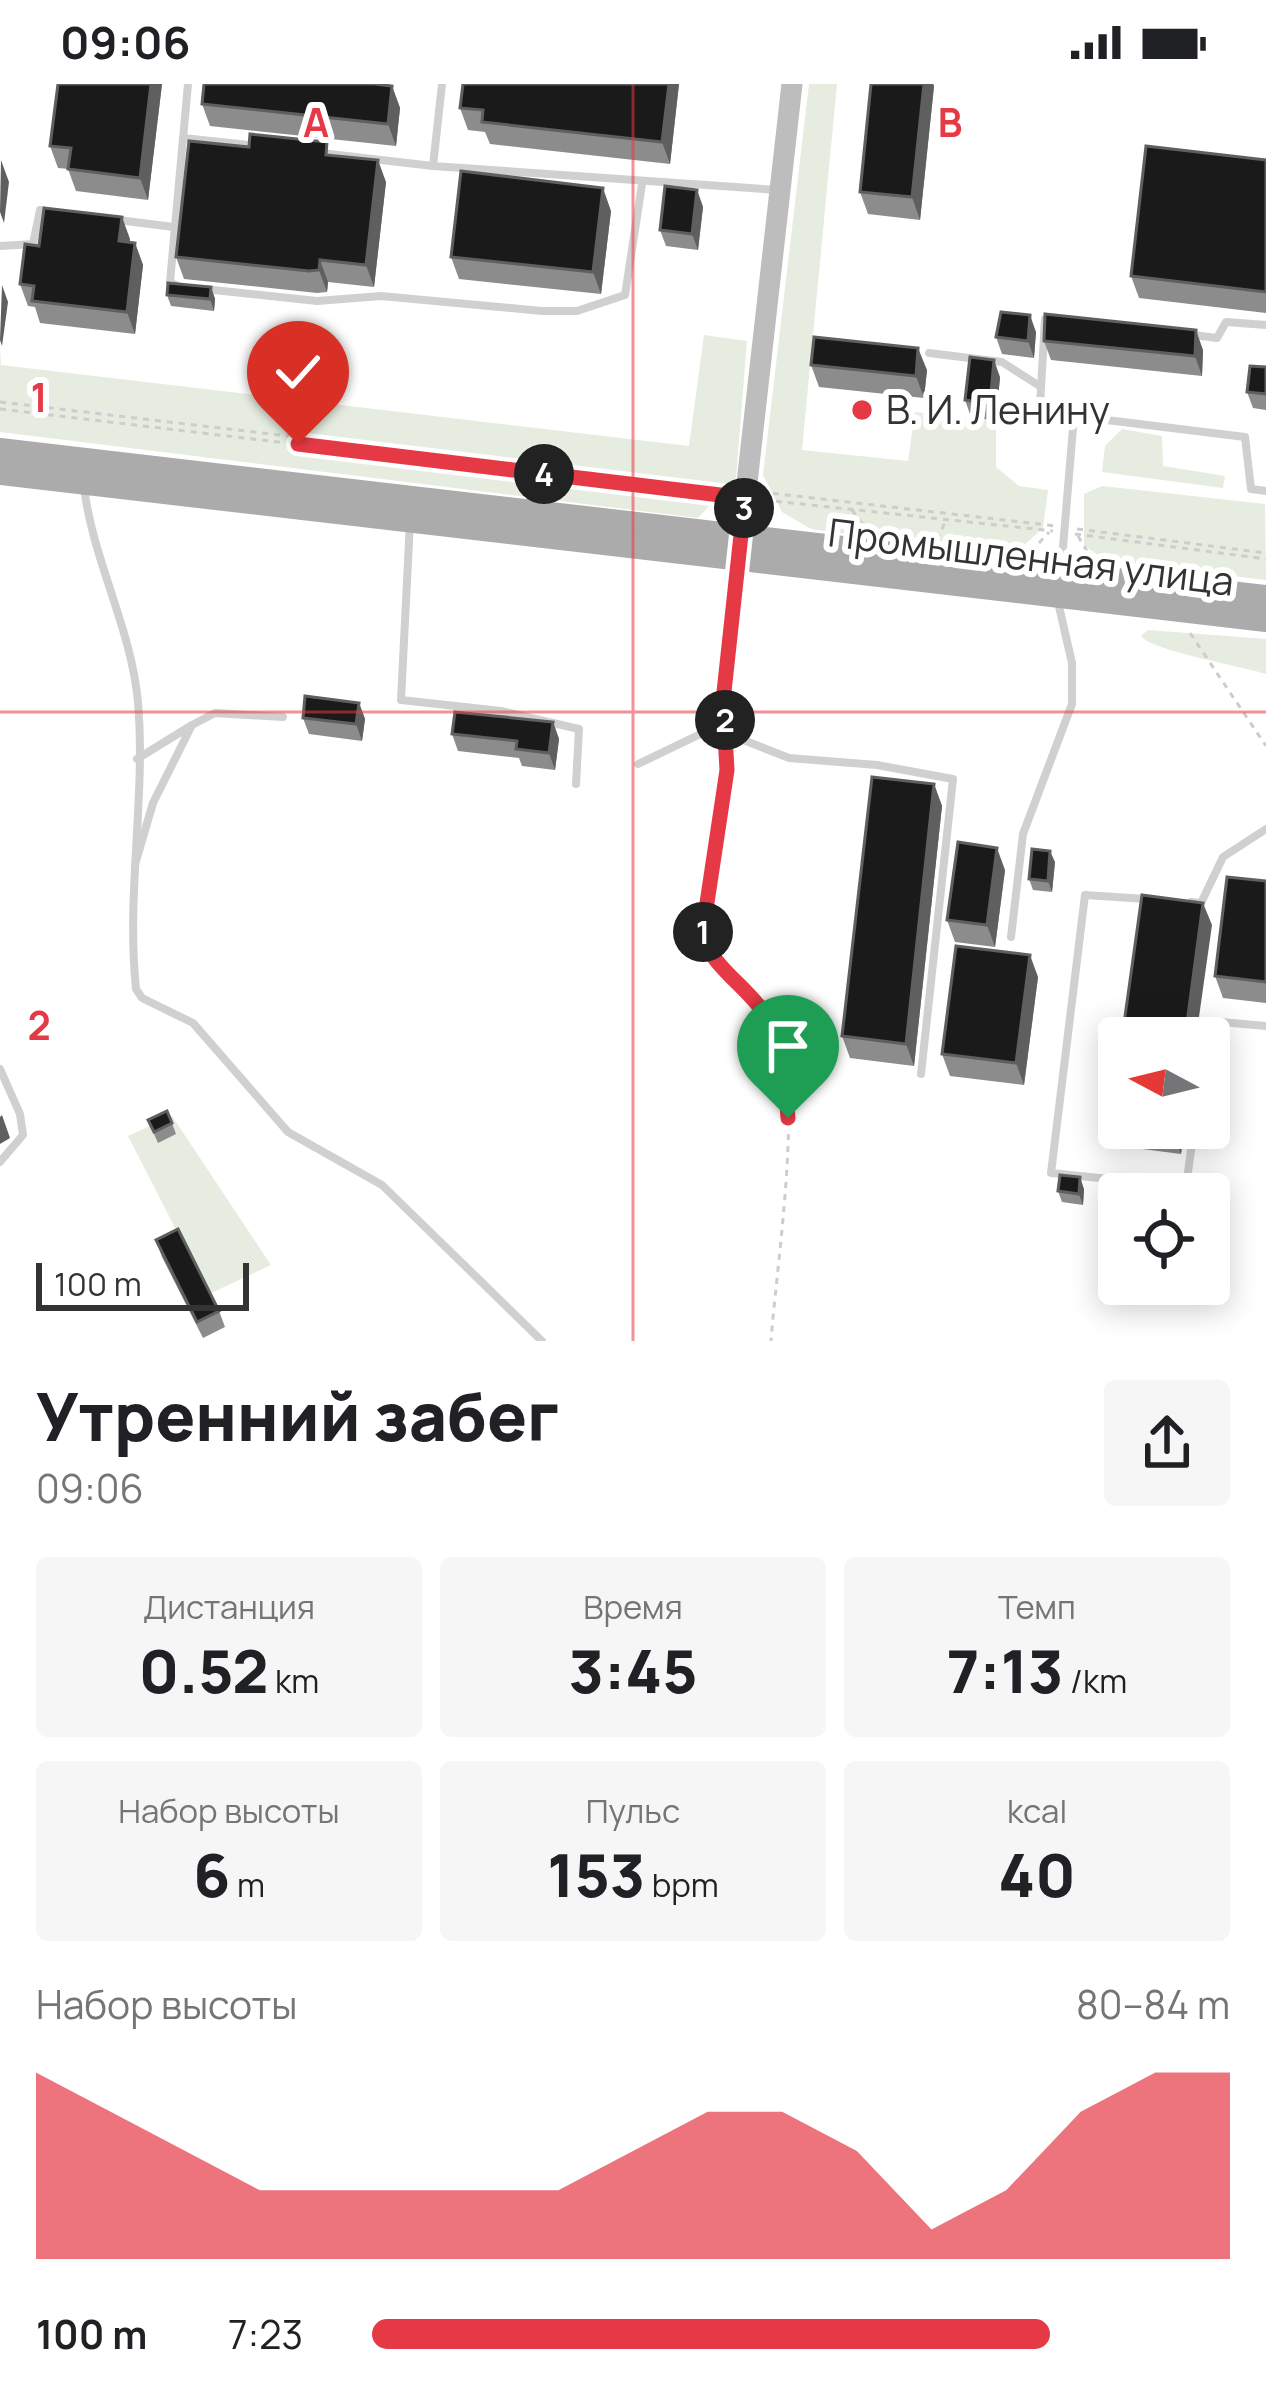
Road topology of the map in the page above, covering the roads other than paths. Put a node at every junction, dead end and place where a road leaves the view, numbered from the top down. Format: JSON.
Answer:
{"nodes":[{"id":1,"x":188,"y":84,"type":"edge"},
{"id":2,"x":442,"y":84,"type":"edge"},
{"id":3,"x":792,"y":84,"type":"edge"},
{"id":4,"x":183,"y":138,"type":"junction"},
{"id":5,"x":274,"y":148,"type":"edge"},
{"id":6,"x":297,"y":151,"type":"edge"},
{"id":7,"x":433,"y":166,"type":"junction"},
{"id":8,"x":642,"y":184,"type":"junction"},
{"id":9,"x":780,"y":190,"type":"junction"},
{"id":10,"x":63,"y":213,"type":"edge"},
{"id":11,"x":107,"y":219,"type":"edge"},
{"id":12,"x":175,"y":227,"type":"junction"},
{"id":13,"x":0,"y":246,"type":"edge"},
{"id":14,"x":1066,"y":321,"type":"edge"},
{"id":15,"x":1266,"y":325,"type":"edge"},
{"id":16,"x":1174,"y":333,"type":"edge"},
{"id":17,"x":929,"y":353,"type":"dead end"},
{"id":18,"x":1038,"y":385,"type":"junction"},
{"id":19,"x":1074,"y":416,"type":"junction"},
{"id":20,"x":0,"y":450,"type":"edge"},
{"id":21,"x":0,"y":473,"type":"edge"},
{"id":22,"x":84,"y":483,"type":"junction"},
{"id":23,"x":1266,"y":491,"type":"edge"},
{"id":24,"x":745,"y":494,"type":"junction"},
{"id":25,"x":412,"y":509,"type":"junction"},
{"id":26,"x":788,"y":541,"type":"junction"},
{"id":27,"x":740,"y":547,"type":"junction"},
{"id":28,"x":1059,"y":584,"type":"junction"},
{"id":29,"x":1266,"y":597,"type":"edge"},
{"id":30,"x":1266,"y":620,"type":"edge"},
{"id":31,"x":283,"y":717,"type":"dead end"},
{"id":32,"x":192,"y":725,"type":"junction"},
{"id":33,"x":726,"y":730,"type":"junction"},
{"id":34,"x":137,"y":759,"type":"junction"},
{"id":35,"x":638,"y":764,"type":"dead end"},
{"id":36,"x":576,"y":784,"type":"dead end"},
{"id":37,"x":1266,"y":829,"type":"edge"},
{"id":38,"x":133,"y":874,"type":"junction"},
{"id":39,"x":1154,"y":899,"type":"edge"},
{"id":40,"x":1178,"y":901,"type":"edge"},
{"id":41,"x":1011,"y":937,"type":"dead end"},
{"id":42,"x":1230,"y":1023,"type":"edge"},
{"id":43,"x":1266,"y":1027,"type":"edge"},
{"id":44,"x":0,"y":1069,"type":"edge"},
{"id":45,"x":921,"y":1074,"type":"dead end"},
{"id":46,"x":1191,"y":1149,"type":"edge"},
{"id":47,"x":0,"y":1162,"type":"edge"},
{"id":48,"x":542,"y":1341,"type":"edge"}],
"edges":[{"from":1,"to":4,"type":"lane"},
{"from":2,"to":7,"type":"lane"},
{"from":3,"to":9,"type":"street"},
{"from":4,"to":5,"type":"lane"},
{"from":4,"to":12,"type":"lane"},
{"from":6,"to":7,"type":"lane"},
{"from":7,"to":8,"type":"lane"},
{"from":8,"to":9,"type":"lane"},
{"from":8,"to":12,"type":"lane"},
{"from":9,"to":24,"type":"street"},
{"from":10,"to":13,"type":"lane"},
{"from":11,"to":12,"type":"lane"},
{"from":14,"to":18,"type":"lane"},
{"from":15,"to":16,"type":"lane"},
{"from":17,"to":18,"type":"lane"},
{"from":18,"to":19,"type":"lane"},
{"from":19,"to":23,"type":"lane"},
{"from":19,"to":28,"type":"lane"},
{"from":20,"to":25,"type":"main road","name":"Промышленная улица"},
{"from":21,"to":22,"type":"main road","name":"Промышленная улица"},
{"from":22,"to":25,"type":"main road","name":"Промышленная улица"},
{"from":22,"to":34,"type":"lane"},
{"from":24,"to":26,"type":"street"},
{"from":24,"to":27,"type":"street"},
{"from":25,"to":27,"type":"main road","name":"Промышленная улица"},
{"from":25,"to":36,"type":"lane"},
{"from":26,"to":27,"type":"main road","name":"Промышленная улица"},
{"from":26,"to":28,"type":"main road","name":"Промышленная улица"},
{"from":27,"to":28,"type":"main road","name":"Промышленная улица"},
{"from":27,"to":33,"type":"lane"},
{"from":28,"to":29,"type":"main road","name":"Промышленная улица"},
{"from":28,"to":30,"type":"main road","name":"Промышленная улица"},
{"from":28,"to":41,"type":"lane"},
{"from":31,"to":32,"type":"lane"},
{"from":32,"to":34,"type":"lane"},
{"from":32,"to":38,"type":"lane"},
{"from":33,"to":35,"type":"lane"},
{"from":33,"to":45,"type":"lane"},
{"from":34,"to":38,"type":"lane"},
{"from":37,"to":40,"type":"lane"},
{"from":38,"to":48,"type":"lane"},
{"from":39,"to":46,"type":"lane"},
{"from":42,"to":43,"type":"lane"},
{"from":44,"to":47,"type":"lane"}]}
